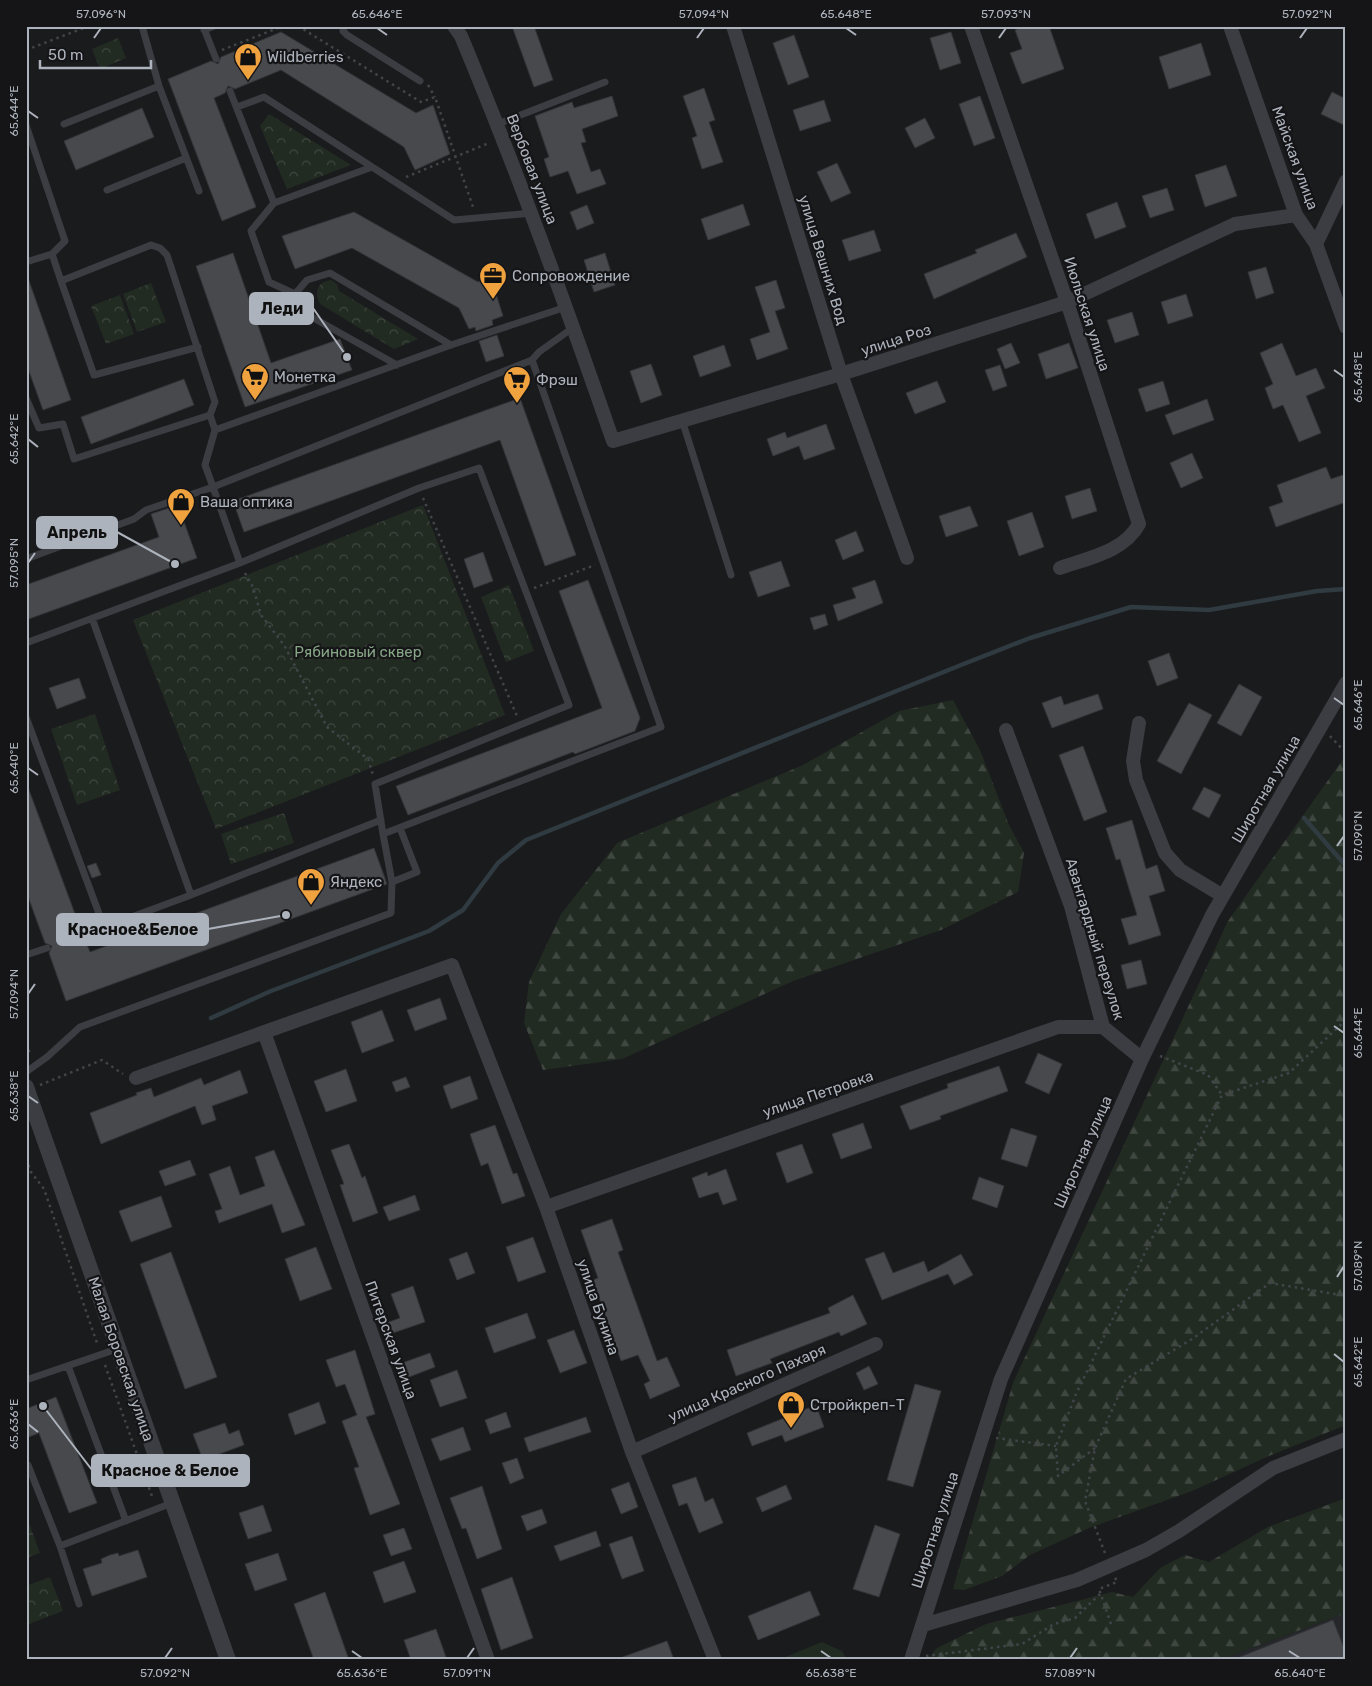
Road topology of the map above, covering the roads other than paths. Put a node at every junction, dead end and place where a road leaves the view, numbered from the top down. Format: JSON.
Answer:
{"nodes":[{"id":1,"x":142,"y":26,"type":"edge"},
{"id":2,"x":214,"y":26,"type":"edge"},
{"id":3,"x":344,"y":26,"type":"edge"},
{"id":4,"x":454,"y":26,"type":"edge"},
{"id":5,"x":733,"y":26,"type":"edge"},
{"id":6,"x":971,"y":26,"type":"edge"},
{"id":7,"x":1230,"y":26,"type":"edge"},
{"id":8,"x":203,"y":28,"type":"edge"},
{"id":9,"x":215,"y":56,"type":"road end"},
{"id":10,"x":420,"y":81,"type":"dead end"},
{"id":11,"x":605,"y":82,"type":"dead end"},
{"id":12,"x":159,"y":86,"type":"junction"},
{"id":13,"x":230,"y":91,"type":"dead end"},
{"id":14,"x":237,"y":107,"type":"junction"},
{"id":15,"x":64,"y":124,"type":"dead end"},
{"id":16,"x":498,"y":124,"type":"junction"},
{"id":17,"x":26,"y":125,"type":"edge"},
{"id":18,"x":186,"y":158,"type":"junction"},
{"id":19,"x":372,"y":167,"type":"junction"},
{"id":20,"x":1346,"y":181,"type":"edge"},
{"id":21,"x":107,"y":190,"type":"dead end"},
{"id":22,"x":199,"y":190,"type":"dead end"},
{"id":23,"x":274,"y":203,"type":"junction"},
{"id":24,"x":532,"y":213,"type":"junction"},
{"id":25,"x":1296,"y":215,"type":"junction"},
{"id":26,"x":1316,"y":244,"type":"junction"},
{"id":27,"x":52,"y":254,"type":"junction"},
{"id":28,"x":26,"y":262,"type":"edge"},
{"id":29,"x":61,"y":281,"type":"junction"},
{"id":30,"x":295,"y":294,"type":"junction"},
{"id":31,"x":1067,"y":302,"type":"junction"},
{"id":32,"x":567,"y":306,"type":"junction"},
{"id":33,"x":574,"y":327,"type":"junction"},
{"id":34,"x":1346,"y":327,"type":"edge"},
{"id":35,"x":450,"y":345,"type":"junction"},
{"id":36,"x":198,"y":347,"type":"junction"},
{"id":37,"x":532,"y":360,"type":"junction"},
{"id":38,"x":397,"y":365,"type":"junction"},
{"id":39,"x":841,"y":374,"type":"junction"},
{"id":40,"x":26,"y":398,"type":"edge"},
{"id":41,"x":210,"y":415,"type":"junction"},
{"id":42,"x":682,"y":420,"type":"junction"},
{"id":43,"x":215,"y":430,"type":"junction"},
{"id":44,"x":213,"y":487,"type":"junction"},
{"id":45,"x":907,"y":558,"type":"dead end"},
{"id":46,"x":26,"y":559,"type":"edge"},
{"id":47,"x":240,"y":563,"type":"junction"},
{"id":48,"x":1060,"y":568,"type":"dead end"},
{"id":49,"x":731,"y":575,"type":"dead end"},
{"id":50,"x":92,"y":618,"type":"junction"},
{"id":51,"x":26,"y":643,"type":"edge"},
{"id":52,"x":1346,"y":683,"type":"edge"},
{"id":53,"x":26,"y":717,"type":"edge"},
{"id":54,"x":1139,"y":723,"type":"dead end"},
{"id":55,"x":1006,"y":730,"type":"dead end"},
{"id":56,"x":381,"y":820,"type":"junction"},
{"id":57,"x":400,"y":828,"type":"junction"},
{"id":58,"x":383,"y":834,"type":"junction"},
{"id":59,"x":392,"y":882,"type":"junction"},
{"id":60,"x":191,"y":895,"type":"junction"},
{"id":61,"x":1223,"y":896,"type":"junction"},
{"id":62,"x":104,"y":927,"type":"junction"},
{"id":63,"x":83,"y":935,"type":"dead end"},
{"id":64,"x":47,"y":948,"type":"dead end"},
{"id":65,"x":26,"y":955,"type":"edge"},
{"id":66,"x":1103,"y":1027,"type":"junction"},
{"id":67,"x":264,"y":1032,"type":"junction"},
{"id":68,"x":1144,"y":1055,"type":"junction"},
{"id":69,"x":26,"y":1072,"type":"edge"},
{"id":70,"x":136,"y":1078,"type":"road end"},
{"id":71,"x":33,"y":1086,"type":"edge"},
{"id":72,"x":546,"y":1206,"type":"junction"},
{"id":73,"x":876,"y":1344,"type":"dead end"},
{"id":74,"x":118,"y":1349,"type":"junction"},
{"id":75,"x":68,"y":1366,"type":"junction"},
{"id":76,"x":26,"y":1380,"type":"edge"},
{"id":77,"x":1346,"y":1439,"type":"edge"},
{"id":78,"x":632,"y":1452,"type":"junction"},
{"id":79,"x":26,"y":1466,"type":"edge"},
{"id":80,"x":164,"y":1506,"type":"junction"},
{"id":81,"x":126,"y":1521,"type":"junction"},
{"id":82,"x":60,"y":1546,"type":"junction"},
{"id":83,"x":79,"y":1604,"type":"dead end"},
{"id":84,"x":923,"y":1625,"type":"junction"},
{"id":85,"x":915,"y":1658,"type":"edge"},
{"id":86,"x":228,"y":1660,"type":"edge"},
{"id":87,"x":488,"y":1660,"type":"edge"},
{"id":88,"x":715,"y":1660,"type":"edge"}],
"edges":[{"from":1,"to":12,"type":"lane"},
{"from":2,"to":8,"type":"lane"},
{"from":3,"to":10,"type":"lane"},
{"from":4,"to":16,"type":"street","name":"Вербовая улица"},
{"from":5,"to":39,"type":"street","name":"улица Вешних Вод"},
{"from":6,"to":31,"type":"street","name":"Июльская улица"},
{"from":7,"to":25,"type":"street","name":"Майская улица"},
{"from":8,"to":9,"type":"lane"},
{"from":11,"to":16,"type":"lane"},
{"from":12,"to":15,"type":"lane"},
{"from":12,"to":18,"type":"lane"},
{"from":13,"to":14,"type":"lane"},
{"from":14,"to":19,"type":"lane"},
{"from":14,"to":23,"type":"lane"},
{"from":16,"to":24,"type":"street","name":"Вербовая улица"},
{"from":17,"to":27,"type":"lane"},
{"from":18,"to":21,"type":"lane"},
{"from":18,"to":22,"type":"lane"},
{"from":19,"to":23,"type":"lane"},
{"from":19,"to":24,"type":"lane"},
{"from":20,"to":26,"type":"street"},
{"from":23,"to":30,"type":"lane"},
{"from":24,"to":32,"type":"street","name":"Вербовая улица"},
{"from":25,"to":26,"type":"street","name":"Майская улица"},
{"from":25,"to":31,"type":"street","name":"улица Роз"},
{"from":26,"to":34,"type":"street","name":"Майская улица"},
{"from":27,"to":28,"type":"lane"},
{"from":27,"to":29,"type":"lane"},
{"from":29,"to":36,"type":"lane"},
{"from":29,"to":36,"type":"lane"},
{"from":30,"to":35,"type":"lane"},
{"from":30,"to":38,"type":"lane"},
{"from":31,"to":39,"type":"street","name":"улица Роз"},
{"from":31,"to":48,"type":"street","name":"Июльская улица"},
{"from":32,"to":33,"type":"street","name":"Вербовая улица"},
{"from":32,"to":35,"type":"lane"},
{"from":33,"to":37,"type":"lane"},
{"from":33,"to":42,"type":"street","name":"улица Роз"},
{"from":35,"to":38,"type":"lane"},
{"from":36,"to":41,"type":"lane"},
{"from":37,"to":44,"type":"lane"},
{"from":37,"to":57,"type":"lane"},
{"from":38,"to":43,"type":"lane"},
{"from":39,"to":42,"type":"street","name":"улица Роз"},
{"from":39,"to":45,"type":"street","name":"улица Вешних Вод"},
{"from":40,"to":41,"type":"lane"},
{"from":41,"to":43,"type":"lane"},
{"from":42,"to":49,"type":"lane"},
{"from":43,"to":44,"type":"lane"},
{"from":44,"to":46,"type":"lane"},
{"from":44,"to":47,"type":"lane"},
{"from":47,"to":50,"type":"lane"},
{"from":47,"to":56,"type":"lane"},
{"from":50,"to":51,"type":"lane"},
{"from":50,"to":60,"type":"lane"},
{"from":52,"to":61,"type":"street","name":"Широтная улица"},
{"from":53,"to":62,"type":"lane"},
{"from":54,"to":61,"type":"street"},
{"from":55,"to":66,"type":"street","name":"Авангардный переулок"},
{"from":56,"to":58,"type":"lane"},
{"from":56,"to":60,"type":"lane"},
{"from":57,"to":58,"type":"lane"},
{"from":57,"to":59,"type":"lane"},
{"from":58,"to":59,"type":"lane"},
{"from":59,"to":69,"type":"lane"},
{"from":60,"to":62,"type":"lane"},
{"from":61,"to":68,"type":"street","name":"Широтная улица"},
{"from":62,"to":63,"type":"lane"},
{"from":64,"to":65,"type":"lane"},
{"from":66,"to":68,"type":"street","name":"Авангардный переулок"},
{"from":66,"to":72,"type":"street","name":"улица Петровка"},
{"from":67,"to":70,"type":"street"},
{"from":67,"to":72,"type":"street","name":"улица Бунина"},
{"from":67,"to":87,"type":"street","name":"Питерская улица"},
{"from":68,"to":84,"type":"street","name":"Широтная улица"},
{"from":71,"to":74,"type":"street","name":"Малая Боровская улица"},
{"from":72,"to":78,"type":"street","name":"улица Бунина"},
{"from":73,"to":78,"type":"street","name":"улица Красного Пахаря"},
{"from":74,"to":75,"type":"lane"},
{"from":74,"to":80,"type":"street","name":"Малая Боровская улица"},
{"from":75,"to":76,"type":"lane"},
{"from":75,"to":81,"type":"lane"},
{"from":77,"to":84,"type":"street"},
{"from":78,"to":88,"type":"street","name":"улица Бунина"},
{"from":79,"to":82,"type":"lane"},
{"from":80,"to":81,"type":"lane"},
{"from":80,"to":86,"type":"street","name":"Малая Боровская улица"},
{"from":81,"to":82,"type":"lane"},
{"from":82,"to":83,"type":"lane"},
{"from":84,"to":85,"type":"street","name":"Широтная улица"}]}
